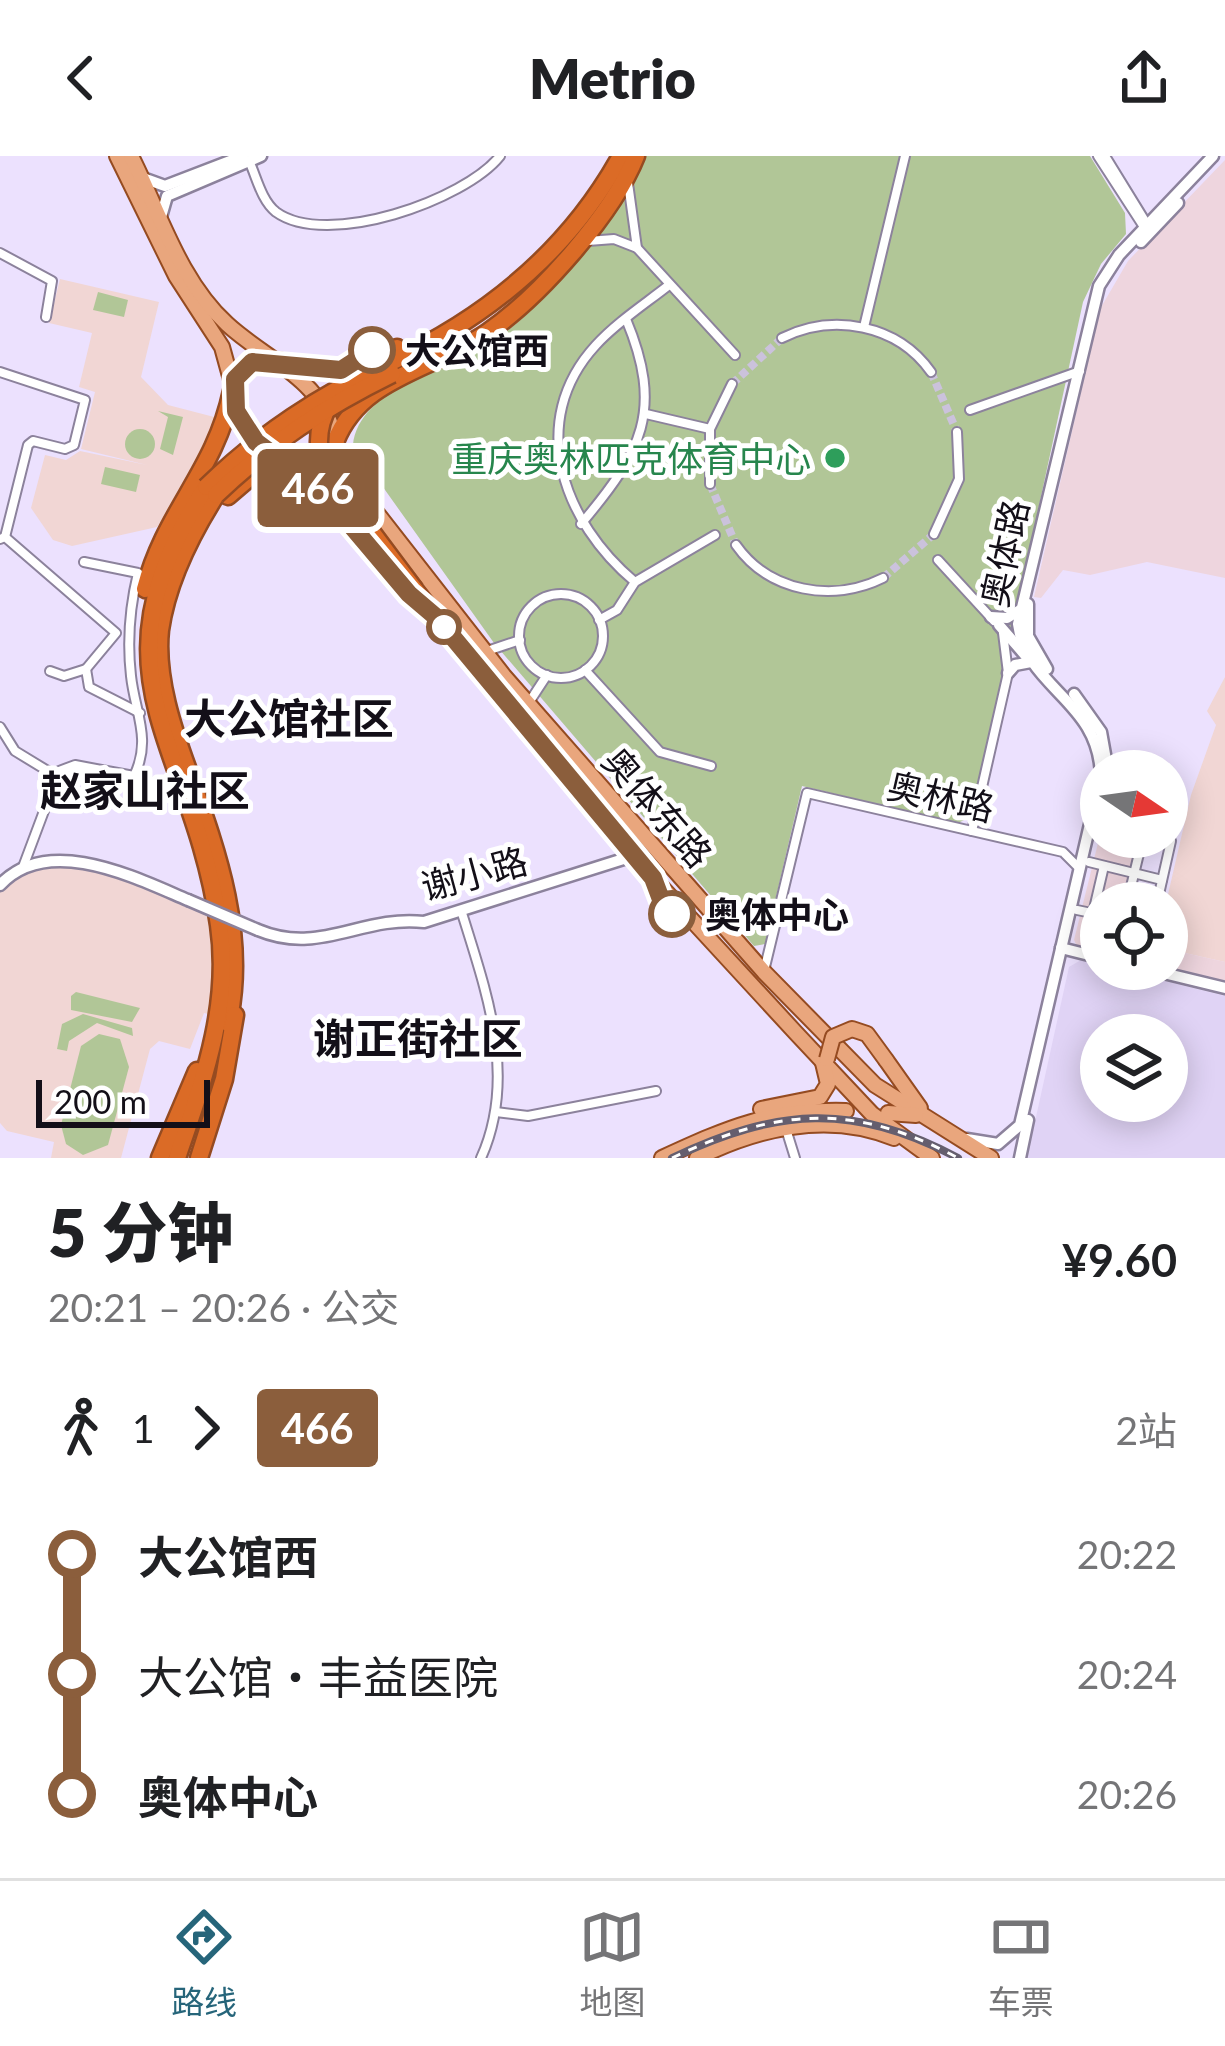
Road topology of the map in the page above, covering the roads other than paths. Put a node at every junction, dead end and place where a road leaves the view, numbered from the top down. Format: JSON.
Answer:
{"nodes":[{"id":1,"x":117,"y":156,"type":"edge"},
{"id":2,"x":131,"y":156,"type":"edge"},
{"id":3,"x":500,"y":156,"type":"edge"},
{"id":4,"x":905,"y":156,"type":"edge"},
{"id":5,"x":1102,"y":156,"type":"edge"},
{"id":6,"x":1213,"y":156,"type":"edge"},
{"id":7,"x":1223,"y":156,"type":"edge"},
{"id":8,"x":251,"y":158,"type":"edge"},
{"id":9,"x":626,"y":159,"type":"edge"},
{"id":10,"x":142,"y":178,"type":"junction"},
{"id":11,"x":166,"y":191,"type":"junction"},
{"id":12,"x":161,"y":220,"type":"junction"},
{"id":13,"x":1147,"y":228,"type":"junction"},
{"id":14,"x":637,"y":248,"type":"junction"},
{"id":15,"x":567,"y":250,"type":"junction"},
{"id":16,"x":0,"y":253,"type":"edge"},
{"id":17,"x":670,"y":285,"type":"junction"},
{"id":18,"x":496,"y":304,"type":"junction"},
{"id":19,"x":46,"y":316,"type":"dead end"},
{"id":20,"x":626,"y":320,"type":"junction"},
{"id":21,"x":864,"y":326,"type":"junction"},
{"id":22,"x":782,"y":338,"type":"tunnel mouth"},
{"id":23,"x":735,"y":355,"type":"dead end"},
{"id":24,"x":279,"y":362,"type":"junction"},
{"id":25,"x":391,"y":369,"type":"junction"},
{"id":26,"x":0,"y":372,"type":"edge"},
{"id":27,"x":931,"y":372,"type":"tunnel mouth"},
{"id":28,"x":1078,"y":372,"type":"junction"},
{"id":29,"x":344,"y":384,"type":"junction"},
{"id":30,"x":732,"y":384,"type":"tunnel mouth"},
{"id":31,"x":232,"y":391,"type":"junction"},
{"id":32,"x":970,"y":410,"type":"dead end"},
{"id":33,"x":646,"y":414,"type":"junction"},
{"id":34,"x":710,"y":429,"type":"junction"},
{"id":35,"x":957,"y":432,"type":"tunnel mouth"},
{"id":36,"x":335,"y":442,"type":"junction"},
{"id":37,"x":299,"y":474,"type":"junction"},
{"id":38,"x":710,"y":484,"type":"tunnel mouth"},
{"id":39,"x":211,"y":491,"type":"junction"},
{"id":40,"x":580,"y":524,"type":"junction"},
{"id":41,"x":934,"y":534,"type":"tunnel mouth"},
{"id":42,"x":715,"y":535,"type":"dead end"},
{"id":43,"x":3,"y":538,"type":"edge"},
{"id":44,"x":736,"y":545,"type":"tunnel mouth"},
{"id":45,"x":938,"y":560,"type":"dead end"},
{"id":46,"x":84,"y":562,"type":"dead end"},
{"id":47,"x":883,"y":578,"type":"tunnel mouth"},
{"id":48,"x":635,"y":582,"type":"junction"},
{"id":49,"x":1020,"y":610,"type":"junction"},
{"id":50,"x":436,"y":617,"type":"junction"},
{"id":51,"x":599,"y":620,"type":"junction"},
{"id":52,"x":995,"y":621,"type":"junction"},
{"id":53,"x":520,"y":640,"type":"junction"},
{"id":54,"x":484,"y":651,"type":"junction"},
{"id":55,"x":1031,"y":662,"type":"junction"},
{"id":56,"x":86,"y":669,"type":"junction"},
{"id":57,"x":585,"y":670,"type":"junction"},
{"id":58,"x":50,"y":671,"type":"dead end"},
{"id":59,"x":1008,"y":673,"type":"junction"},
{"id":60,"x":547,"y":675,"type":"junction"},
{"id":61,"x":528,"y":705,"type":"junction"},
{"id":62,"x":141,"y":714,"type":"junction"},
{"id":63,"x":0,"y":727,"type":"edge"},
{"id":64,"x":163,"y":738,"type":"junction"},
{"id":65,"x":143,"y":748,"type":"junction"},
{"id":66,"x":1099,"y":750,"type":"edge"},
{"id":67,"x":1102,"y":750,"type":"edge"},
{"id":68,"x":182,"y":752,"type":"junction"},
{"id":69,"x":711,"y":766,"type":"dead end"},
{"id":70,"x":56,"y":776,"type":"junction"},
{"id":71,"x":972,"y":831,"type":"junction"},
{"id":72,"x":1080,"y":846,"type":"edge"},
{"id":73,"x":1063,"y":852,"type":"junction"},
{"id":74,"x":633,"y":856,"type":"junction"},
{"id":75,"x":1085,"y":858,"type":"edge"},
{"id":76,"x":1087,"y":858,"type":"edge"},
{"id":77,"x":1138,"y":858,"type":"edge"},
{"id":78,"x":1167,"y":858,"type":"edge"},
{"id":79,"x":1084,"y":866,"type":"junction"},
{"id":80,"x":1104,"y":866,"type":"junction"},
{"id":81,"x":23,"y":867,"type":"junction"},
{"id":82,"x":1135,"y":873,"type":"junction"},
{"id":83,"x":1162,"y":880,"type":"joint"},
{"id":84,"x":2,"y":881,"type":"edge"},
{"id":85,"x":1102,"y":882,"type":"edge"},
{"id":86,"x":1133,"y":882,"type":"edge"},
{"id":87,"x":461,"y":910,"type":"junction"},
{"id":88,"x":1077,"y":910,"type":"junction"},
{"id":89,"x":1080,"y":911,"type":"edge"},
{"id":90,"x":1064,"y":949,"type":"junction"},
{"id":91,"x":1080,"y":953,"type":"edge"},
{"id":92,"x":764,"y":972,"type":"junction"},
{"id":93,"x":1188,"y":979,"type":"edge"},
{"id":94,"x":1225,"y":988,"type":"edge"},
{"id":95,"x":235,"y":990,"type":"junction"},
{"id":96,"x":217,"y":1029,"type":"junction"},
{"id":97,"x":231,"y":1042,"type":"junction"},
{"id":98,"x":211,"y":1061,"type":"junction"},
{"id":99,"x":826,"y":1063,"type":"junction"},
{"id":100,"x":656,"y":1091,"type":"dead end"},
{"id":101,"x":846,"y":1111,"type":"dead end"},
{"id":102,"x":496,"y":1112,"type":"junction"},
{"id":103,"x":888,"y":1113,"type":"dead end"},
{"id":104,"x":927,"y":1116,"type":"junction"},
{"id":105,"x":740,"y":1122,"type":"junction"},
{"id":106,"x":786,"y":1127,"type":"junction"},
{"id":107,"x":964,"y":1138,"type":"junction"},
{"id":108,"x":910,"y":1146,"type":"junction"},
{"id":109,"x":160,"y":1158,"type":"edge"},
{"id":110,"x":174,"y":1158,"type":"edge"},
{"id":111,"x":198,"y":1158,"type":"edge"},
{"id":112,"x":481,"y":1158,"type":"edge"},
{"id":113,"x":662,"y":1158,"type":"edge"},
{"id":114,"x":697,"y":1158,"type":"edge"},
{"id":115,"x":795,"y":1158,"type":"edge"},
{"id":116,"x":932,"y":1158,"type":"edge"},
{"id":117,"x":991,"y":1158,"type":"edge"},
{"id":118,"x":1020,"y":1158,"type":"edge"}],
"edges":[{"from":1,"to":31,"type":"main road"},
{"from":2,"to":10,"type":"main road"},
{"from":3,"to":8,"type":"street"},
{"from":4,"to":21,"type":"street"},
{"from":5,"to":13,"type":"street"},
{"from":6,"to":13,"type":"main road","name":"奥体路"},
{"from":7,"to":13,"type":"main road","name":"奥体路"},
{"from":8,"to":11,"type":"main road"},
{"from":9,"to":14,"type":"street"},
{"from":9,"to":15,"type":"highway"},
{"from":9,"to":18,"type":"highway"},
{"from":10,"to":11,"type":"main road"},
{"from":10,"to":12,"type":"main road"},
{"from":11,"to":12,"type":"main road"},
{"from":12,"to":24,"type":"main road"},
{"from":13,"to":28,"type":"main road","name":"奥体路"},
{"from":14,"to":15,"type":"street"},
{"from":14,"to":17,"type":"street"},
{"from":15,"to":25,"type":"highway"},
{"from":15,"to":36,"type":"highway"},
{"from":16,"to":19,"type":"street"},
{"from":17,"to":20,"type":"street"},
{"from":17,"to":23,"type":"street"},
{"from":18,"to":24,"type":"highway"},
{"from":18,"to":25,"type":"highway"},
{"from":20,"to":33,"type":"street"},
{"from":20,"to":40,"type":"street"},
{"from":21,"to":22,"type":"street"},
{"from":21,"to":27,"type":"street"},
{"from":24,"to":31,"type":"main road"},
{"from":24,"to":36,"type":"main road"},
{"from":25,"to":29,"type":"highway","bridge":true},
{"from":25,"to":39,"type":"highway","bridge":true},
{"from":26,"to":43,"type":"street"},
{"from":28,"to":32,"type":"street"},
{"from":28,"to":49,"type":"main road","name":"奥体路"},
{"from":28,"to":67,"type":"main road","name":"奥体路"},
{"from":29,"to":39,"type":"highway","bridge":true},
{"from":29,"to":50,"type":"highway","bridge":true},
{"from":30,"to":34,"type":"street"},
{"from":31,"to":37,"type":"main road"},
{"from":31,"to":64,"type":"highway"},
{"from":33,"to":34,"type":"street"},
{"from":33,"to":40,"type":"street"},
{"from":34,"to":38,"type":"street"},
{"from":35,"to":41,"type":"street"},
{"from":36,"to":37,"type":"main road"},
{"from":36,"to":54,"type":"main road","name":"奥体东路"},
{"from":37,"to":50,"type":"main road","name":"奥体东路"},
{"from":37,"to":68,"type":"highway"},
{"from":39,"to":64,"type":"highway"},
{"from":39,"to":68,"type":"highway"},
{"from":40,"to":48,"type":"street"},
{"from":42,"to":48,"type":"street"},
{"from":43,"to":56,"type":"street"},
{"from":44,"to":47,"type":"street"},
{"from":45,"to":52,"type":"street"},
{"from":46,"to":62,"type":"street"},
{"from":48,"to":51,"type":"street"},
{"from":49,"to":52,"type":"main road"},
{"from":49,"to":55,"type":"main road","name":"奥体路"},
{"from":50,"to":74,"type":"main road","name":"奥体东路"},
{"from":51,"to":53,"type":"street"},
{"from":51,"to":57,"type":"street"},
{"from":52,"to":55,"type":"main road"},
{"from":52,"to":59,"type":"street"},
{"from":53,"to":54,"type":"street"},
{"from":53,"to":60,"type":"street"},
{"from":54,"to":61,"type":"main road","name":"奥体东路"},
{"from":55,"to":59,"type":"main road"},
{"from":55,"to":66,"type":"main road"},
{"from":56,"to":58,"type":"street"},
{"from":56,"to":62,"type":"street"},
{"from":57,"to":60,"type":"street"},
{"from":57,"to":69,"type":"street"},
{"from":59,"to":71,"type":"street"},
{"from":60,"to":61,"type":"street"},
{"from":61,"to":92,"type":"main road","name":"奥体东路"},
{"from":62,"to":65,"type":"street"},
{"from":63,"to":70,"type":"street"},
{"from":64,"to":65,"type":"street"},
{"from":64,"to":96,"type":"highway"},
{"from":65,"to":70,"type":"street"},
{"from":68,"to":95,"type":"highway"},
{"from":70,"to":81,"type":"street"},
{"from":71,"to":73,"type":"street","name":"奥林路"},
{"from":71,"to":92,"type":"street","name":"奥林路"},
{"from":72,"to":73,"type":"street"},
{"from":73,"to":79,"type":"street"},
{"from":74,"to":87,"type":"main road","name":"谢小路"},
{"from":74,"to":99,"type":"main road","name":"奥体东路"},
{"from":75,"to":79,"type":"main road"},
{"from":76,"to":79,"type":"main road"},
{"from":77,"to":82,"type":"street"},
{"from":78,"to":83,"type":"street"},
{"from":79,"to":80,"type":"street"},
{"from":79,"to":88,"type":"main road"},
{"from":79,"to":90,"type":"main road"},
{"from":80,"to":82,"type":"street"},
{"from":80,"to":85,"type":"street"},
{"from":81,"to":84,"type":"main road"},
{"from":81,"to":87,"type":"main road","name":"谢小路","bridge":true},
{"from":82,"to":83,"type":"street"},
{"from":82,"to":86,"type":"street"},
{"from":87,"to":102,"type":"street"},
{"from":88,"to":89,"type":"street"},
{"from":88,"to":90,"type":"main road"},
{"from":90,"to":91,"type":"main road"},
{"from":90,"to":107,"type":"main road"},
{"from":90,"to":118,"type":"main road"},
{"from":92,"to":104,"type":"main road","name":"奥体东路"},
{"from":93,"to":94,"type":"main road"},
{"from":95,"to":97,"type":"highway"},
{"from":95,"to":98,"type":"highway"},
{"from":96,"to":98,"type":"highway"},
{"from":96,"to":110,"type":"highway"},
{"from":97,"to":98,"type":"highway"},
{"from":97,"to":111,"type":"highway"},
{"from":97,"to":111,"type":"highway"},
{"from":98,"to":109,"type":"highway"},
{"from":98,"to":110,"type":"highway"},
{"from":98,"to":111,"type":"highway"},
{"from":99,"to":104,"type":"main road","bridge":true},
{"from":99,"to":105,"type":"main road"},
{"from":99,"to":108,"type":"main road","name":"奥体东路"},
{"from":100,"to":102,"type":"street"},
{"from":101,"to":105,"type":"main road"},
{"from":102,"to":112,"type":"street"},
{"from":103,"to":104,"type":"main road"},
{"from":104,"to":107,"type":"main road","name":"奥体东路"},
{"from":105,"to":113,"type":"main road"},
{"from":106,"to":108,"type":"main road"},
{"from":106,"to":114,"type":"main road"},
{"from":106,"to":115,"type":"street"},
{"from":107,"to":117,"type":"main road","name":"奥体东路"},
{"from":108,"to":116,"type":"main road","name":"奥体东路"}]}
